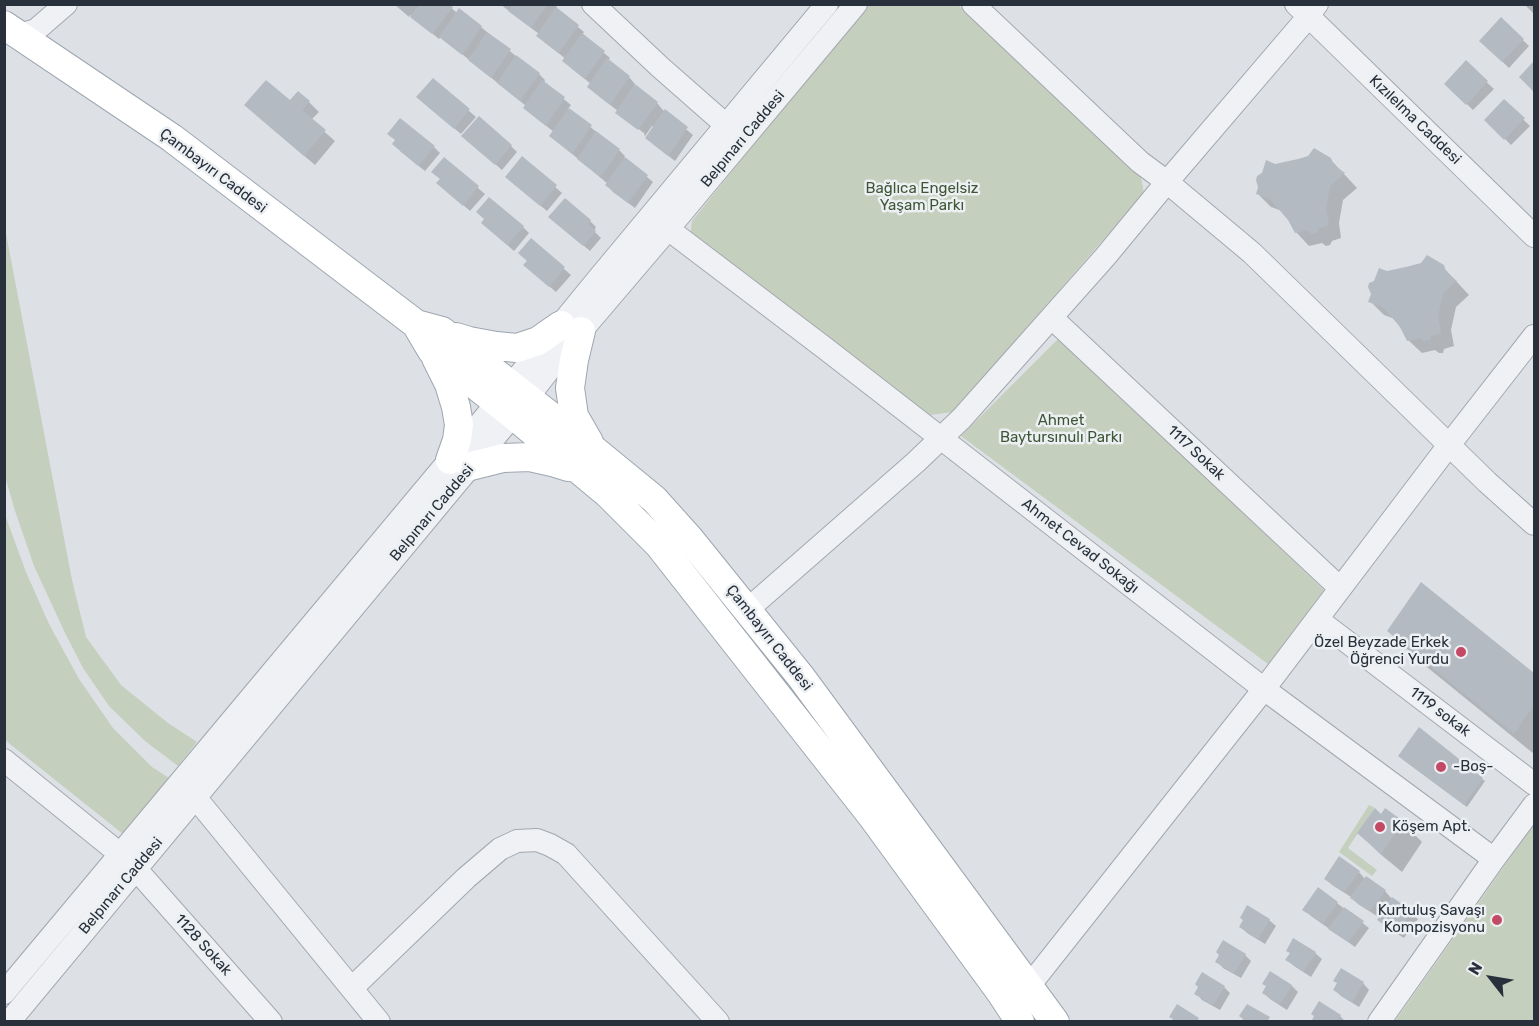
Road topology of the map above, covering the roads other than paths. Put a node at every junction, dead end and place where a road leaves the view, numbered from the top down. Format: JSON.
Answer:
{"nodes":[{"id":1,"x":66,"y":4,"type":"edge"},
{"id":2,"x":593,"y":4,"type":"edge"},
{"id":3,"x":827,"y":4,"type":"edge"},
{"id":4,"x":856,"y":4,"type":"edge"},
{"id":5,"x":973,"y":4,"type":"edge"},
{"id":6,"x":1307,"y":8,"type":"edge"},
{"id":7,"x":12,"y":30,"type":"edge"},
{"id":8,"x":726,"y":125,"type":"junction"},
{"id":9,"x":1167,"y":182,"type":"junction"},
{"id":10,"x":668,"y":229,"type":"junction"},
{"id":11,"x":1534,"y":236,"type":"edge"},
{"id":12,"x":1052,"y":318,"type":"junction"},
{"id":13,"x":571,"y":328,"type":"junction"},
{"id":14,"x":430,"y":335,"type":"junction"},
{"id":15,"x":1534,"y":336,"type":"edge"},
{"id":16,"x":512,"y":400,"type":"junction"},
{"id":17,"x":941,"y":438,"type":"junction"},
{"id":18,"x":1449,"y":445,"type":"junction"},
{"id":19,"x":586,"y":460,"type":"junction"},
{"id":20,"x":460,"y":463,"type":"junction"},
{"id":21,"x":1534,"y":524,"type":"edge"},
{"id":22,"x":1340,"y":588,"type":"junction"},
{"id":23,"x":747,"y":610,"type":"junction"},
{"id":24,"x":1317,"y":619,"type":"junction"},
{"id":25,"x":1264,"y":688,"type":"junction"},
{"id":26,"x":4,"y":760,"type":"edge"},
{"id":27,"x":1534,"y":784,"type":"edge"},
{"id":28,"x":195,"y":797,"type":"junction"},
{"id":29,"x":1534,"y":805,"type":"edge"},
{"id":30,"x":1494,"y":859,"type":"junction"},
{"id":31,"x":128,"y":861,"type":"junction"},
{"id":32,"x":1029,"y":986,"type":"junction"},
{"id":33,"x":352,"y":987,"type":"junction"},
{"id":34,"x":4,"y":993,"type":"edge"},
{"id":35,"x":1048,"y":1018,"type":"edge"},
{"id":36,"x":13,"y":1020,"type":"edge"},
{"id":37,"x":271,"y":1022,"type":"edge"},
{"id":38,"x":379,"y":1022,"type":"edge"},
{"id":39,"x":718,"y":1022,"type":"edge"},
{"id":40,"x":1020,"y":1022,"type":"edge"},
{"id":41,"x":1379,"y":1022,"type":"edge"}],
"edges":[{"from":1,"to":7,"type":"street"},
{"from":2,"to":8,"type":"street"},
{"from":3,"to":8,"type":"street","name":"Belpınarı Caddesi"},
{"from":4,"to":10,"type":"street","name":"Belpınarı Caddesi"},
{"from":5,"to":9,"type":"street"},
{"from":6,"to":9,"type":"street"},
{"from":6,"to":11,"type":"street","name":"Kızılelma Caddesi"},
{"from":7,"to":14,"type":"main road","name":"Çambayırı Caddesi"},
{"from":8,"to":13,"type":"street","name":"Belpınarı Caddesi"},
{"from":9,"to":12,"type":"street"},
{"from":9,"to":18,"type":"street"},
{"from":10,"to":13,"type":"street","name":"Belpınarı Caddesi"},
{"from":10,"to":17,"type":"street","name":"Ahmet Cevad Sokağı"},
{"from":12,"to":17,"type":"street"},
{"from":12,"to":22,"type":"street","name":"1117 Sokak"},
{"from":13,"to":14,"type":"main road"},
{"from":13,"to":16,"type":"street","name":"Belpınarı Caddesi"},
{"from":13,"to":19,"type":"main road"},
{"from":14,"to":16,"type":"main road","name":"Çambayırı Caddesi"},
{"from":14,"to":20,"type":"main road"},
{"from":15,"to":18,"type":"street"},
{"from":16,"to":19,"type":"main road","name":"Çambayırı Caddesi"},
{"from":16,"to":20,"type":"street","name":"Belpınarı Caddesi"},
{"from":17,"to":23,"type":"street"},
{"from":17,"to":25,"type":"street","name":"Ahmet Cevad Sokağı"},
{"from":18,"to":21,"type":"street"},
{"from":18,"to":22,"type":"street"},
{"from":19,"to":20,"type":"main road"},
{"from":19,"to":23,"type":"main road","name":"Çambayırı Caddesi"},
{"from":19,"to":40,"type":"main road","name":"Çambayırı Caddesi"},
{"from":20,"to":28,"type":"street","name":"Belpınarı Caddesi"},
{"from":20,"to":31,"type":"street","name":"Belpınarı Caddesi"},
{"from":22,"to":24,"type":"street"},
{"from":23,"to":32,"type":"main road","name":"Çambayırı Caddesi"},
{"from":24,"to":25,"type":"street"},
{"from":24,"to":27,"type":"street","name":"1119 sokak"},
{"from":25,"to":30,"type":"street","name":"Ahmet Cevad Sokağı"},
{"from":25,"to":32,"type":"street"},
{"from":26,"to":31,"type":"street","name":"1128 Sokak"},
{"from":28,"to":31,"type":"street","name":"Belpınarı Caddesi"},
{"from":28,"to":33,"type":"street"},
{"from":29,"to":30,"type":"street"},
{"from":30,"to":41,"type":"street"},
{"from":31,"to":34,"type":"street","name":"Belpınarı Caddesi"},
{"from":31,"to":36,"type":"street","name":"Belpınarı Caddesi"},
{"from":31,"to":37,"type":"street","name":"1128 Sokak"},
{"from":32,"to":35,"type":"main road","name":"Çambayırı Caddesi"},
{"from":33,"to":38,"type":"street"},
{"from":33,"to":39,"type":"street"}]}
